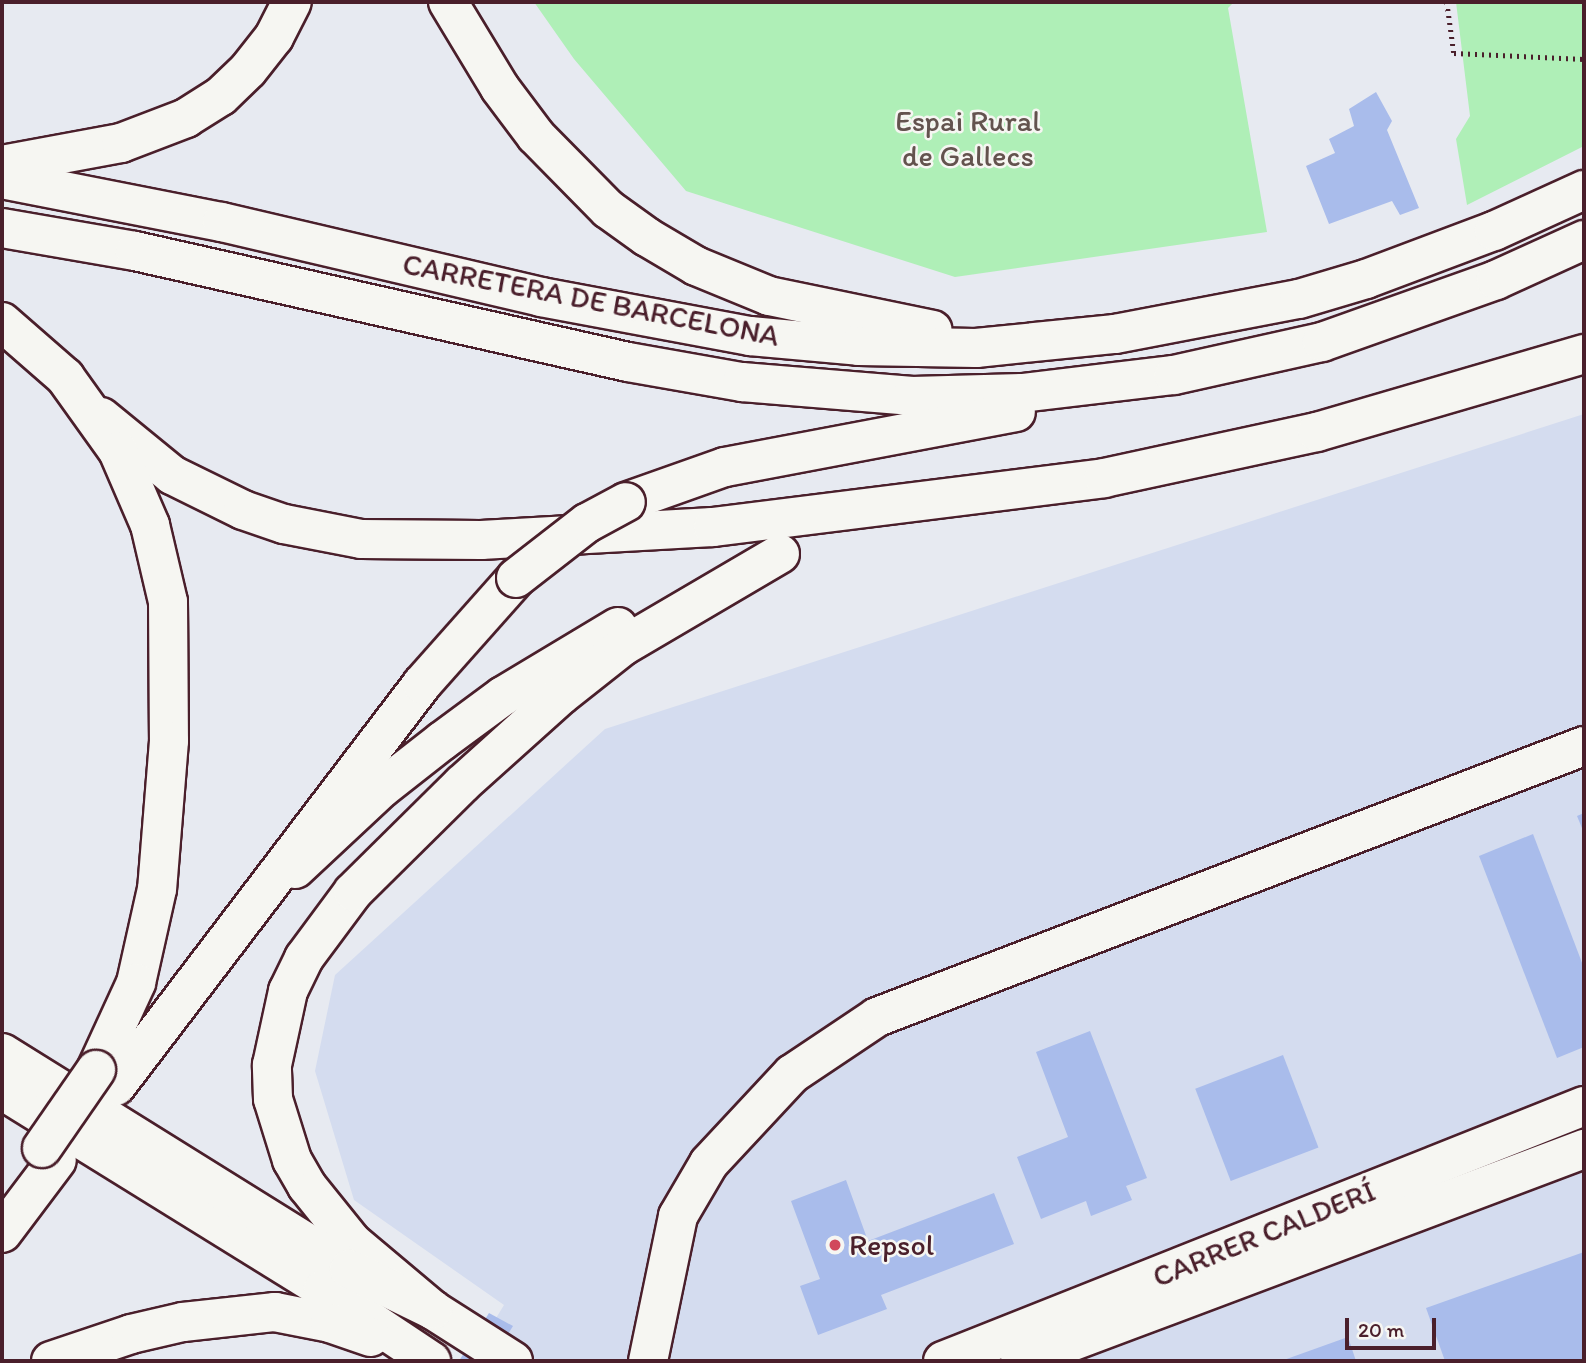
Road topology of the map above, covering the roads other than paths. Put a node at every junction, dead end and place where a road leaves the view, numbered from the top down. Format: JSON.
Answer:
{"nodes":[{"id":1,"x":292,"y":2,"type":"edge"},
{"id":2,"x":448,"y":2,"type":"edge"},
{"id":3,"x":2,"y":165,"type":"edge"},
{"id":4,"x":2,"y":179,"type":"edge"},
{"id":5,"x":1581,"y":191,"type":"edge"},
{"id":6,"x":2,"y":228,"type":"edge"},
{"id":7,"x":1584,"y":241,"type":"edge"},
{"id":8,"x":2,"y":322,"type":"edge"},
{"id":9,"x":999,"y":347,"type":"junction"},
{"id":10,"x":1584,"y":354,"type":"edge"},
{"id":11,"x":1096,"y":385,"type":"junction"},
{"id":12,"x":85,"y":401,"type":"junction"},
{"id":13,"x":992,"y":494,"type":"junction"},
{"id":14,"x":780,"y":554,"type":"junction"},
{"id":15,"x":1584,"y":746,"type":"edge"},
{"id":16,"x":239,"y":924,"type":"junction"},
{"id":17,"x":2,"y":1053,"type":"edge"},
{"id":18,"x":106,"y":1078,"type":"junction"},
{"id":19,"x":2,"y":1090,"type":"edge"},
{"id":20,"x":1584,"y":1106,"type":"edge"},
{"id":21,"x":1584,"y":1149,"type":"edge"},
{"id":22,"x":49,"y":1154,"type":"junction"},
{"id":23,"x":2,"y":1202,"type":"edge"},
{"id":24,"x":2,"y":1233,"type":"edge"},
{"id":25,"x":433,"y":1310,"type":"junction"},
{"id":26,"x":421,"y":1356,"type":"edge"},
{"id":27,"x":51,"y":1361,"type":"edge"},
{"id":28,"x":513,"y":1361,"type":"edge"},
{"id":29,"x":648,"y":1361,"type":"edge"},
{"id":30,"x":943,"y":1361,"type":"edge"},
{"id":31,"x":1020,"y":1361,"type":"edge"}],
"edges":[{"from":1,"to":3,"type":"main road"},
{"from":2,"to":9,"type":"main road"},
{"from":4,"to":9,"type":"main road","name":"CARRETERA DE BARCELONA"},
{"from":5,"to":9,"type":"main road","name":"CARRETERA DE BARCELONA"},
{"from":6,"to":11,"type":"main road","name":"CARRETERA DE BARCELONA"},
{"from":7,"to":11,"type":"main road","name":"CARRETERA DE BARCELONA"},
{"from":8,"to":12,"type":"main road"},
{"from":10,"to":13,"type":"main road"},
{"from":11,"to":16,"type":"main road","bridge":true},
{"from":12,"to":13,"type":"main road"},
{"from":12,"to":18,"type":"main road"},
{"from":13,"to":14,"type":"main road"},
{"from":14,"to":16,"type":"main road"},
{"from":14,"to":25,"type":"main road"},
{"from":15,"to":29,"type":"main road"},
{"from":16,"to":18,"type":"main road"},
{"from":17,"to":25,"type":"main road"},
{"from":18,"to":22,"type":"main road"},
{"from":19,"to":26,"type":"main road"},
{"from":20,"to":30,"type":"main road","name":"CARRER CALDERÍ"},
{"from":21,"to":31,"type":"main road","name":"CARRER CALDERÍ"},
{"from":22,"to":23,"type":"main road"},
{"from":22,"to":24,"type":"main road"},
{"from":25,"to":28,"type":"main road"},
{"from":26,"to":27,"type":"main road"}]}
